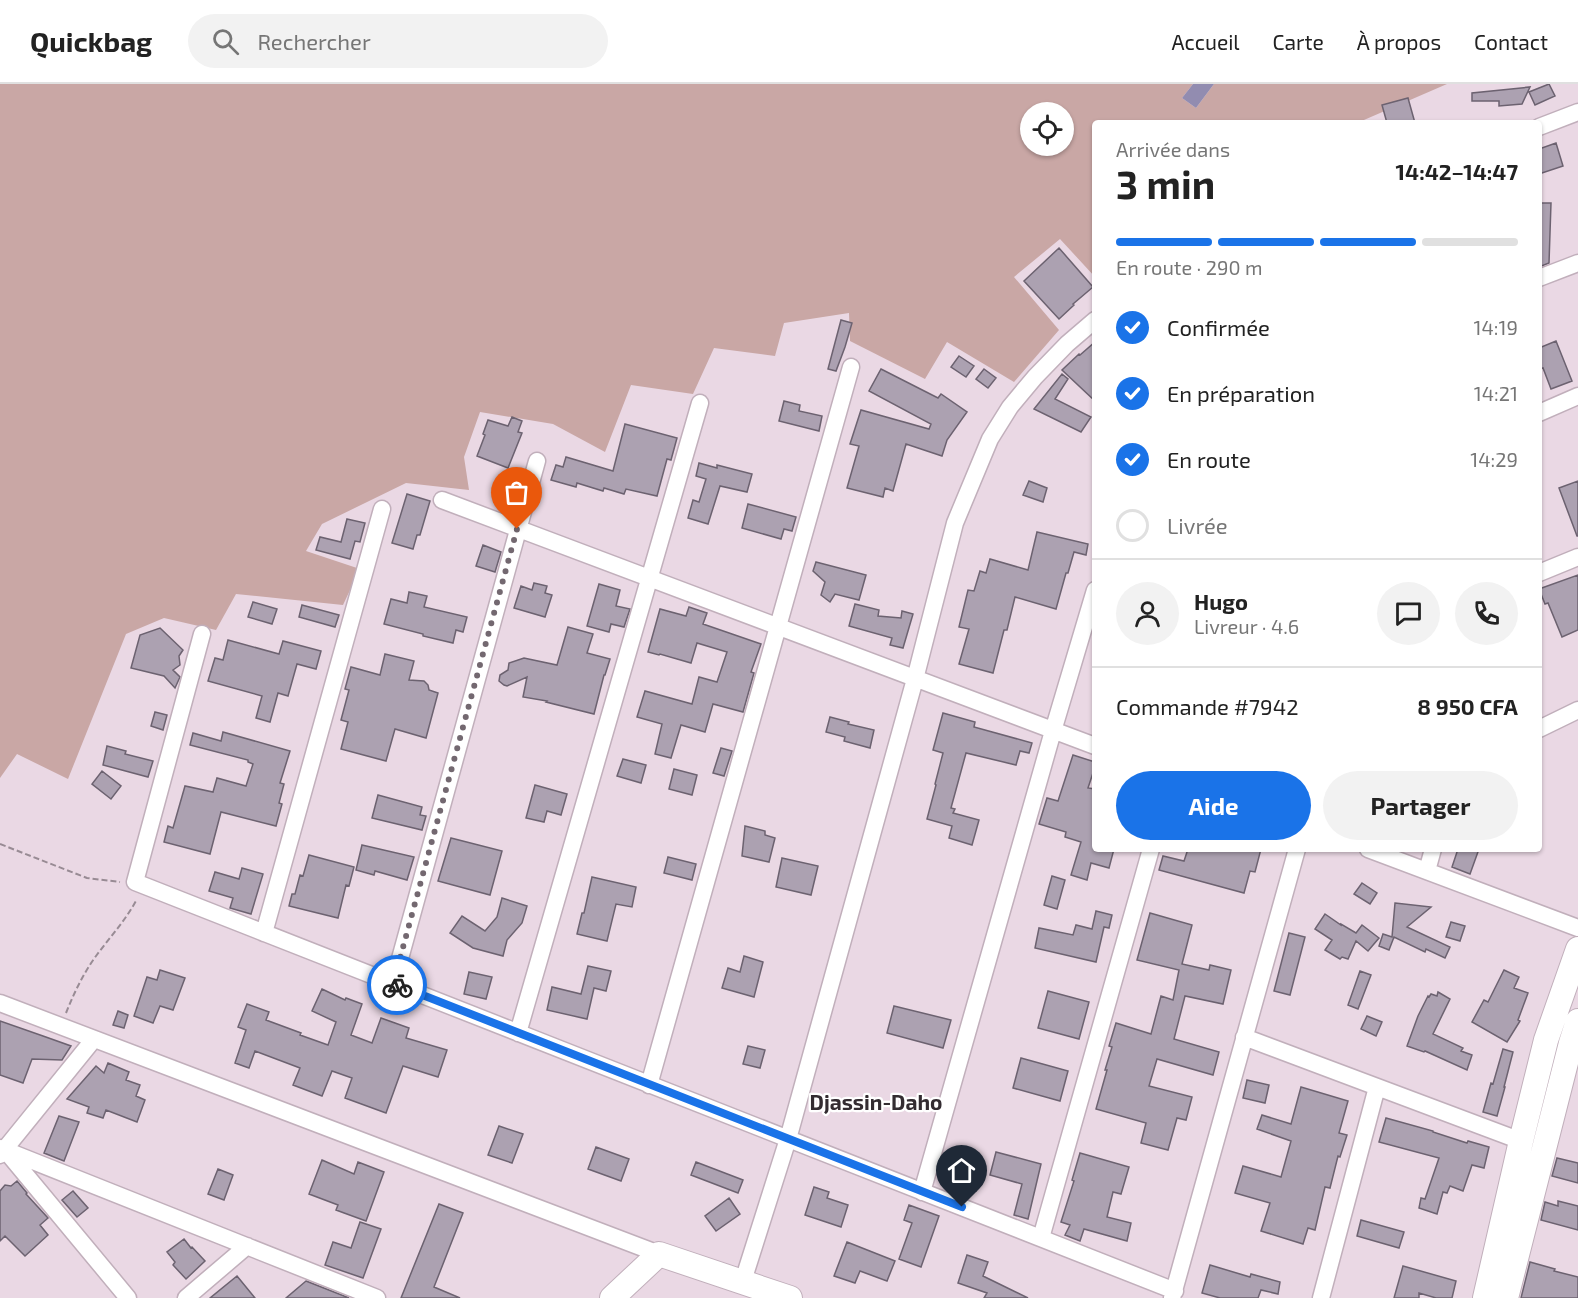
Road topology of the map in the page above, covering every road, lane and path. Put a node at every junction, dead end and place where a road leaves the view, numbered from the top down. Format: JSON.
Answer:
{"nodes":[{"id":1,"x":1578,"y":112,"type":"edge"},
{"id":2,"x":1542,"y":126,"type":"edge"},
{"id":3,"x":1578,"y":263,"type":"edge"},
{"id":4,"x":1542,"y":277,"type":"edge"},
{"id":5,"x":1092,"y":323,"type":"edge"},
{"id":6,"x":851,"y":367,"type":"dead end"},
{"id":7,"x":1578,"y":396,"type":"edge"},
{"id":8,"x":700,"y":403,"type":"dead end"},
{"id":9,"x":1542,"y":411,"type":"edge"},
{"id":10,"x":537,"y":461,"type":"dead end"},
{"id":11,"x":442,"y":500,"type":"dead end"},
{"id":12,"x":382,"y":508,"type":"dead end"},
{"id":13,"x":517,"y":529,"type":"junction"},
{"id":14,"x":1578,"y":557,"type":"edge"},
{"id":15,"x":1542,"y":572,"type":"edge"},
{"id":16,"x":649,"y":579,"type":"junction"},
{"id":17,"x":1092,"y":600,"type":"edge"},
{"id":18,"x":777,"y":627,"type":"junction"},
{"id":19,"x":202,"y":634,"type":"dead end"},
{"id":20,"x":915,"y":679,"type":"junction"},
{"id":21,"x":1578,"y":710,"type":"edge"},
{"id":22,"x":1542,"y":728,"type":"edge"},
{"id":23,"x":1053,"y":731,"type":"junction"},
{"id":24,"x":1092,"y":745,"type":"edge"},
{"id":25,"x":0,"y":844,"type":"edge"},
{"id":26,"x":1150,"y":852,"type":"edge"},
{"id":27,"x":1296,"y":852,"type":"edge"},
{"id":28,"x":1376,"y":852,"type":"edge"},
{"id":29,"x":1432,"y":852,"type":"edge"},
{"id":30,"x":1427,"y":871,"type":"junction"},
{"id":31,"x":139,"y":884,"type":"junction"},
{"id":32,"x":1578,"y":928,"type":"edge"},
{"id":33,"x":264,"y":933,"type":"junction"},
{"id":34,"x":1578,"y":949,"type":"edge"},
{"id":35,"x":393,"y":984,"type":"junction"},
{"id":36,"x":0,"y":1003,"type":"edge"},
{"id":37,"x":1578,"y":1021,"type":"edge"},
{"id":38,"x":60,"y":1026,"type":"junction"},
{"id":39,"x":518,"y":1033,"type":"junction"},
{"id":40,"x":1245,"y":1037,"type":"junction"},
{"id":41,"x":94,"y":1039,"type":"junction"},
{"id":42,"x":649,"y":1085,"type":"junction"},
{"id":43,"x":1377,"y":1087,"type":"junction"},
{"id":44,"x":788,"y":1139,"type":"junction"},
{"id":45,"x":1521,"y":1140,"type":"junction"},
{"id":46,"x":2,"y":1151,"type":"edge"},
{"id":47,"x":922,"y":1192,"type":"junction"},
{"id":48,"x":1041,"y":1238,"type":"junction"},
{"id":49,"x":247,"y":1246,"type":"junction"},
{"id":50,"x":659,"y":1254,"type":"junction"},
{"id":51,"x":743,"y":1281,"type":"junction"},
{"id":52,"x":1174,"y":1294,"type":"edge"},
{"id":53,"x":128,"y":1298,"type":"edge"},
{"id":54,"x":186,"y":1298,"type":"edge"},
{"id":55,"x":377,"y":1298,"type":"edge"},
{"id":56,"x":612,"y":1298,"type":"edge"},
{"id":57,"x":790,"y":1298,"type":"edge"},
{"id":58,"x":1321,"y":1298,"type":"edge"},
{"id":59,"x":1485,"y":1298,"type":"edge"},
{"id":60,"x":1506,"y":1298,"type":"edge"}],
"edges":[{"from":1,"to":2,"type":"street"},
{"from":3,"to":4,"type":"street"},
{"from":5,"to":20,"type":"street"},
{"from":6,"to":18,"type":"street"},
{"from":7,"to":9,"type":"street"},
{"from":8,"to":16,"type":"street"},
{"from":10,"to":13,"type":"street"},
{"from":11,"to":13,"type":"street"},
{"from":12,"to":33,"type":"street"},
{"from":13,"to":16,"type":"street"},
{"from":13,"to":35,"type":"street"},
{"from":14,"to":15,"type":"street"},
{"from":16,"to":18,"type":"street"},
{"from":16,"to":39,"type":"street"},
{"from":17,"to":23,"type":"street"},
{"from":18,"to":20,"type":"street"},
{"from":18,"to":42,"type":"street"},
{"from":19,"to":31,"type":"street"},
{"from":20,"to":23,"type":"street"},
{"from":20,"to":44,"type":"street"},
{"from":21,"to":22,"type":"street"},
{"from":23,"to":24,"type":"street"},
{"from":23,"to":47,"type":"street"},
{"from":25,"to":31,"type":"path"},
{"from":26,"to":48,"type":"street"},
{"from":27,"to":40,"type":"street"},
{"from":28,"to":30,"type":"street"},
{"from":29,"to":30,"type":"street"},
{"from":30,"to":32,"type":"street"},
{"from":31,"to":33,"type":"street"},
{"from":31,"to":38,"type":"path"},
{"from":33,"to":35,"type":"street"},
{"from":34,"to":45,"type":"street"},
{"from":35,"to":39,"type":"street"},
{"from":36,"to":38,"type":"street"},
{"from":37,"to":60,"type":"street"},
{"from":38,"to":41,"type":"street"},
{"from":39,"to":42,"type":"street"},
{"from":40,"to":43,"type":"street"},
{"from":40,"to":52,"type":"street"},
{"from":41,"to":46,"type":"street"},
{"from":41,"to":50,"type":"street"},
{"from":42,"to":44,"type":"street"},
{"from":43,"to":45,"type":"street"},
{"from":43,"to":58,"type":"street"},
{"from":44,"to":47,"type":"street"},
{"from":44,"to":51,"type":"street"},
{"from":45,"to":59,"type":"street"},
{"from":46,"to":49,"type":"street"},
{"from":46,"to":53,"type":"street"},
{"from":47,"to":48,"type":"street"},
{"from":48,"to":52,"type":"street"},
{"from":49,"to":54,"type":"street"},
{"from":49,"to":55,"type":"street"},
{"from":50,"to":51,"type":"street"},
{"from":50,"to":56,"type":"street"},
{"from":51,"to":57,"type":"street"}]}
